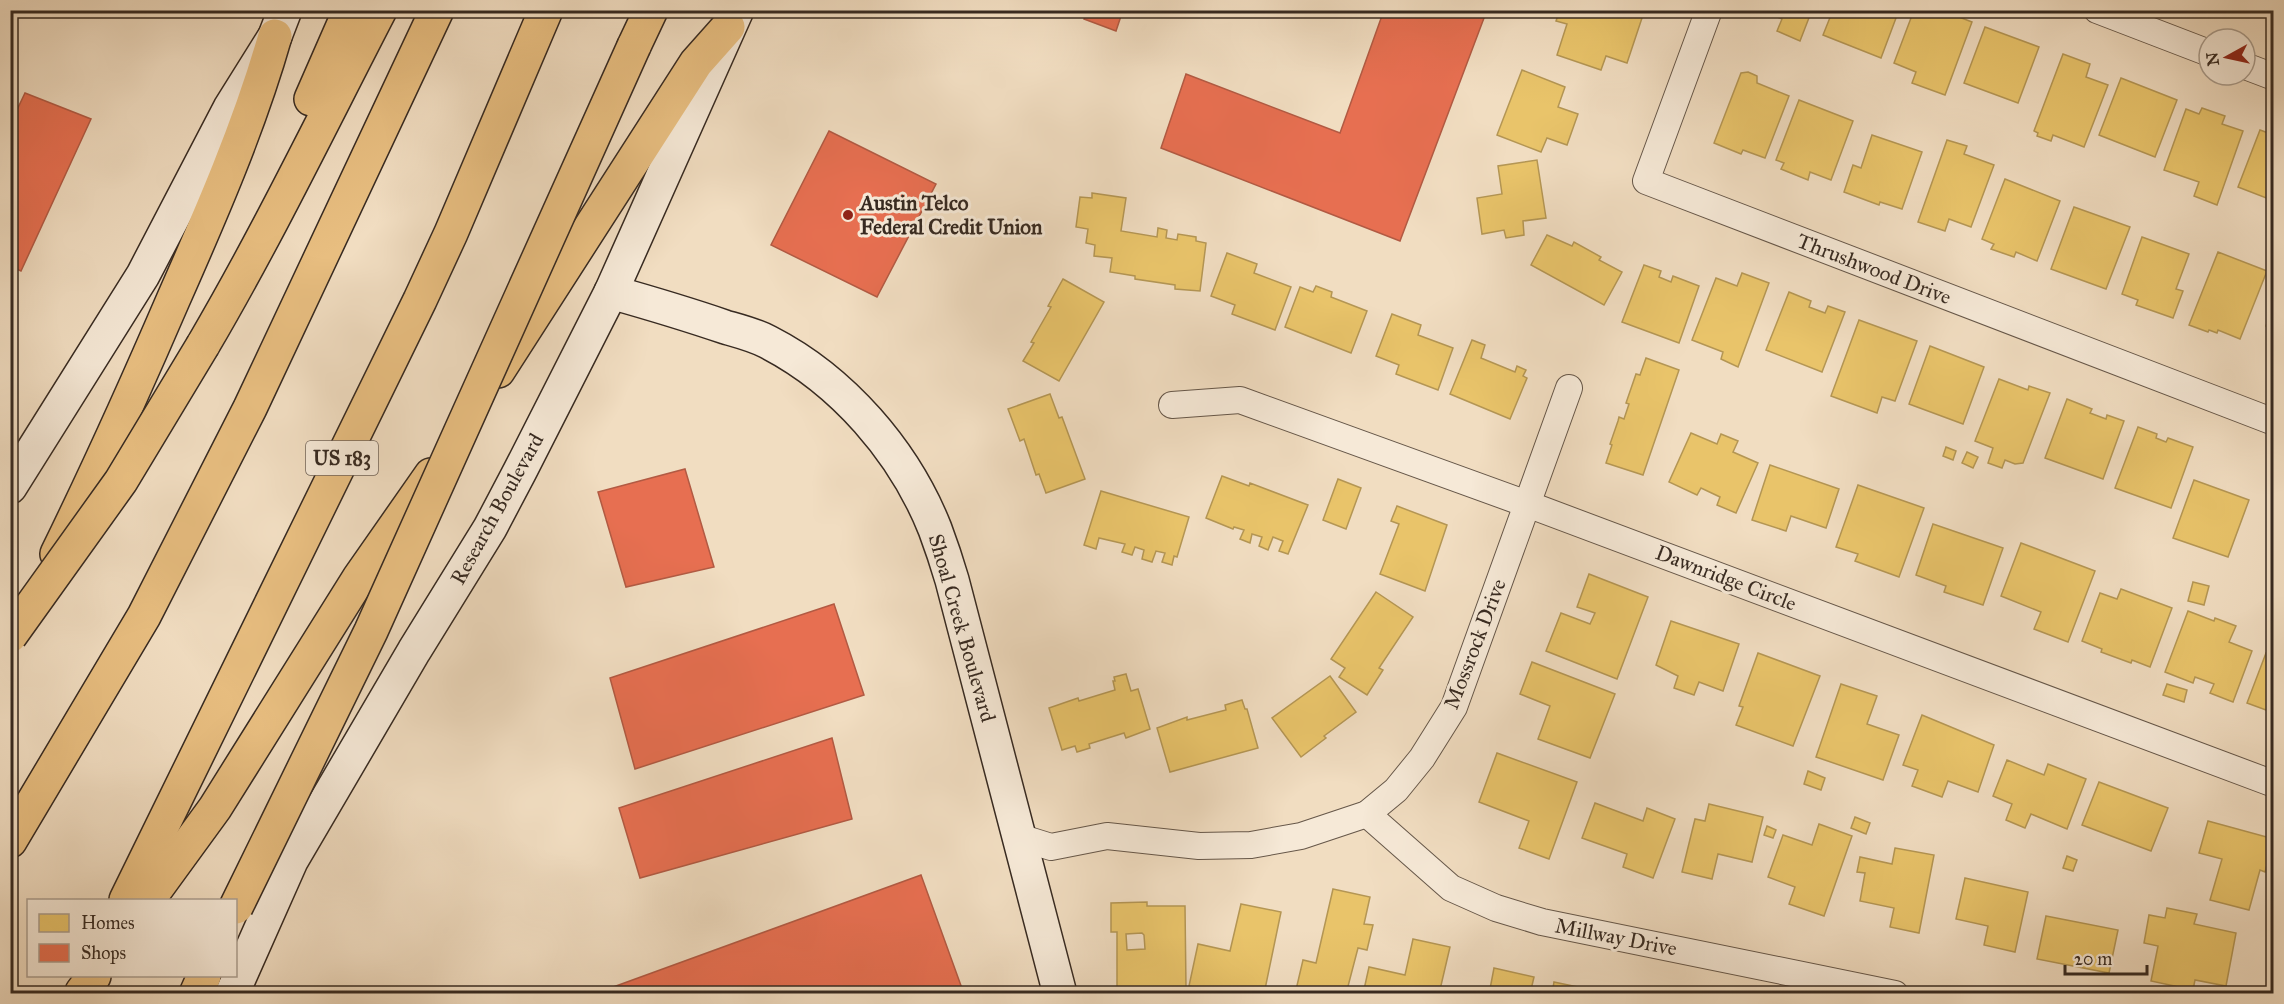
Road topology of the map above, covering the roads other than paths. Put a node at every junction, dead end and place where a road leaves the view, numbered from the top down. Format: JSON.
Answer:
{"nodes":[{"id":1,"x":350,"y":10,"type":"edge"},
{"id":2,"x":380,"y":10,"type":"edge"},
{"id":3,"x":437,"y":10,"type":"edge"},
{"id":4,"x":546,"y":10,"type":"edge"},
{"id":5,"x":651,"y":10,"type":"edge"},
{"id":6,"x":1709,"y":10,"type":"edge"},
{"id":7,"x":2097,"y":10,"type":"edge"},
{"id":8,"x":732,"y":19,"type":"edge"},
{"id":9,"x":280,"y":23,"type":"edge"},
{"id":10,"x":2197,"y":48,"type":"edge"},
{"id":11,"x":2257,"y":71,"type":"edge"},
{"id":12,"x":2274,"y":77,"type":"edge"},
{"id":13,"x":612,"y":292,"type":"junction"},
{"id":14,"x":202,"y":345,"type":"junction"},
{"id":15,"x":1569,"y":388,"type":"dead end"},
{"id":16,"x":1172,"y":405,"type":"dead end"},
{"id":17,"x":2274,"y":422,"type":"edge"},
{"id":18,"x":10,"y":487,"type":"edge"},
{"id":19,"x":1527,"y":504,"type":"junction"},
{"id":20,"x":10,"y":636,"type":"edge"},
{"id":21,"x":10,"y":652,"type":"edge"},
{"id":22,"x":2274,"y":784,"type":"edge"},
{"id":23,"x":1367,"y":814,"type":"junction"},
{"id":24,"x":1019,"y":837,"type":"junction"},
{"id":25,"x":10,"y":841,"type":"edge"},
{"id":26,"x":126,"y":899,"type":"edge"},
{"id":27,"x":149,"y":899,"type":"edge"},
{"id":28,"x":237,"y":905,"type":"edge"},
{"id":29,"x":203,"y":977,"type":"edge"},
{"id":30,"x":196,"y":993,"type":"edge"},
{"id":31,"x":232,"y":993,"type":"edge"},
{"id":32,"x":1060,"y":993,"type":"edge"},
{"id":33,"x":1895,"y":993,"type":"edge"}],
"edges":[{"from":1,"to":14,"type":"highway"},
{"from":2,"to":14,"type":"highway"},
{"from":3,"to":25,"type":"highway"},
{"from":4,"to":26,"type":"highway","number":"US 183"},
{"from":5,"to":28,"type":"highway","bridge":true},
{"from":6,"to":17,"type":"street","name":"Thrushwood Drive"},
{"from":7,"to":10,"type":"street"},
{"from":8,"to":13,"type":"main road","name":"Research Boulevard"},
{"from":8,"to":27,"type":"highway"},
{"from":9,"to":18,"type":"main road"},
{"from":9,"to":21,"type":"highway"},
{"from":11,"to":12,"type":"street"},
{"from":13,"to":24,"type":"main road","name":"Shoal Creek Boulevard"},
{"from":13,"to":31,"type":"main road","name":"Research Boulevard"},
{"from":14,"to":20,"type":"highway","bridge":true},
{"from":15,"to":19,"type":"street","name":"Mossrock Drive"},
{"from":16,"to":19,"type":"street","name":"Dawnridge Circle"},
{"from":19,"to":22,"type":"street","name":"Dawnridge Circle"},
{"from":19,"to":23,"type":"street","name":"Mossrock Drive"},
{"from":23,"to":24,"type":"street","name":"Mossrock Drive"},
{"from":23,"to":33,"type":"street","name":"Millway Drive"},
{"from":24,"to":32,"type":"main road","name":"Shoal Creek Boulevard"},
{"from":29,"to":30,"type":"highway"}]}
